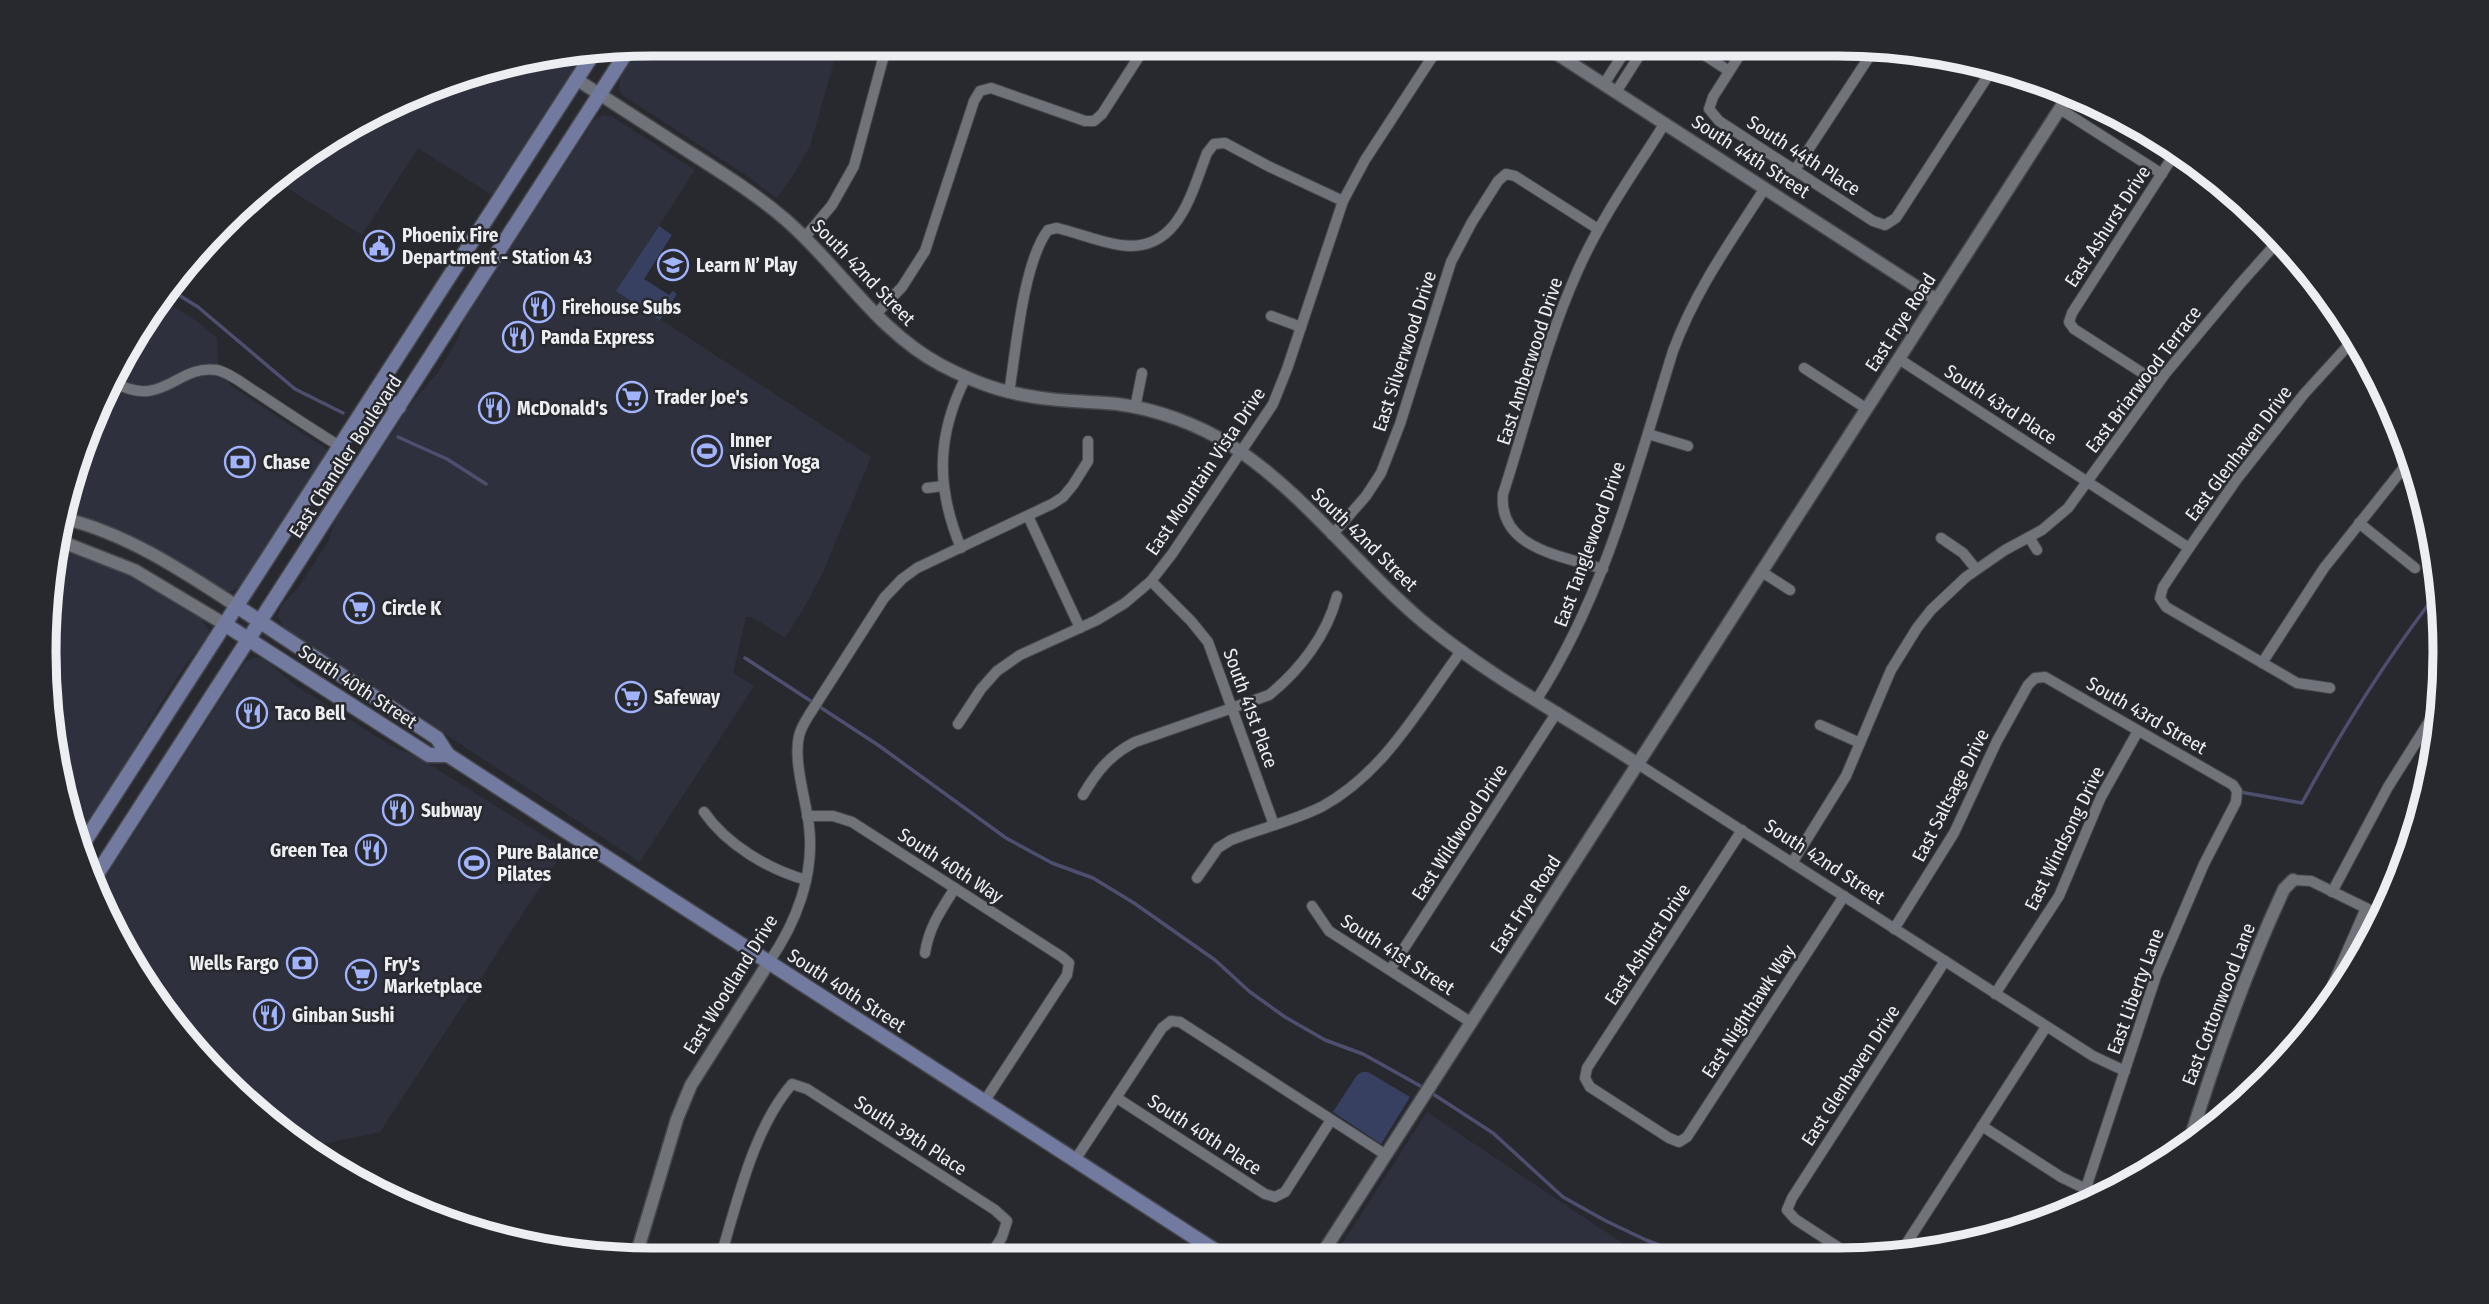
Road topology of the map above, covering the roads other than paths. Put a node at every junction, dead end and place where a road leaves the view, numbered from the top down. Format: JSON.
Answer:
{"nodes":[{"id":1,"x":884,"y":56,"type":"edge"},
{"id":2,"x":1139,"y":56,"type":"edge"},
{"id":3,"x":1433,"y":56,"type":"edge"},
{"id":4,"x":1560,"y":56,"type":"edge"},
{"id":5,"x":1622,"y":56,"type":"edge"},
{"id":6,"x":1706,"y":56,"type":"edge"},
{"id":7,"x":1739,"y":56,"type":"edge"},
{"id":8,"x":624,"y":57,"type":"edge"},
{"id":9,"x":1638,"y":57,"type":"edge"},
{"id":10,"x":1869,"y":57,"type":"edge"},
{"id":11,"x":589,"y":59,"type":"edge"},
{"id":12,"x":1730,"y":71,"type":"junction"},
{"id":13,"x":1988,"y":75,"type":"edge"},
{"id":14,"x":576,"y":79,"type":"junction"},
{"id":15,"x":1604,"y":84,"type":"junction"},
{"id":16,"x":1616,"y":92,"type":"junction"},
{"id":17,"x":600,"y":95,"type":"junction"},
{"id":18,"x":2065,"y":101,"type":"edge"},
{"id":19,"x":2060,"y":109,"type":"junction"},
{"id":20,"x":1665,"y":123,"type":"junction"},
{"id":21,"x":2171,"y":158,"type":"edge"},
{"id":22,"x":1795,"y":170,"type":"junction"},
{"id":23,"x":2161,"y":174,"type":"junction"},
{"id":24,"x":1765,"y":188,"type":"junction"},
{"id":25,"x":1343,"y":201,"type":"junction"},
{"id":26,"x":1598,"y":229,"type":"junction"},
{"id":27,"x":805,"y":237,"type":"junction"},
{"id":28,"x":2273,"y":247,"type":"edge"},
{"id":29,"x":1937,"y":300,"type":"junction"},
{"id":30,"x":430,"y":307,"type":"junction"},
{"id":31,"x":875,"y":315,"type":"junction"},
{"id":32,"x":1271,"y":316,"type":"dead end"},
{"id":33,"x":452,"y":324,"type":"junction"},
{"id":34,"x":1301,"y":327,"type":"junction"},
{"id":35,"x":2348,"y":345,"type":"edge"},
{"id":36,"x":1899,"y":359,"type":"junction"},
{"id":37,"x":1804,"y":368,"type":"dead end"},
{"id":38,"x":1142,"y":373,"type":"dead end"},
{"id":39,"x":966,"y":377,"type":"junction"},
{"id":40,"x":2158,"y":383,"type":"junction"},
{"id":41,"x":119,"y":384,"type":"edge"},
{"id":42,"x":376,"y":392,"type":"junction"},
{"id":43,"x":1009,"y":393,"type":"junction"},
{"id":44,"x":399,"y":407,"type":"junction"},
{"id":45,"x":1135,"y":408,"type":"junction"},
{"id":46,"x":1867,"y":409,"type":"junction"},
{"id":47,"x":1648,"y":433,"type":"junction"},
{"id":48,"x":1088,"y":441,"type":"dead end"},
{"id":49,"x":341,"y":446,"type":"junction"},
{"id":50,"x":1688,"y":446,"type":"dead end"},
{"id":51,"x":1242,"y":453,"type":"junction"},
{"id":52,"x":2403,"y":468,"type":"edge"},
{"id":53,"x":2088,"y":481,"type":"junction"},
{"id":54,"x":943,"y":486,"type":"junction"},
{"id":55,"x":927,"y":488,"type":"dead end"},
{"id":56,"x":1028,"y":516,"type":"junction"},
{"id":57,"x":71,"y":521,"type":"edge"},
{"id":58,"x":2359,"y":523,"type":"junction"},
{"id":59,"x":1332,"y":536,"type":"junction"},
{"id":60,"x":2029,"y":537,"type":"junction"},
{"id":61,"x":1941,"y":538,"type":"dead end"},
{"id":62,"x":66,"y":543,"type":"edge"},
{"id":63,"x":961,"y":548,"type":"junction"},
{"id":64,"x":2189,"y":548,"type":"junction"},
{"id":65,"x":2037,"y":550,"type":"dead end"},
{"id":66,"x":2415,"y":568,"type":"dead end"},
{"id":67,"x":1603,"y":569,"type":"junction"},
{"id":68,"x":1976,"y":569,"type":"junction"},
{"id":69,"x":1762,"y":572,"type":"junction"},
{"id":70,"x":1151,"y":581,"type":"junction"},
{"id":71,"x":1790,"y":590,"type":"dead end"},
{"id":72,"x":1337,"y":596,"type":"dead end"},
{"id":73,"x":238,"y":607,"type":"junction"},
{"id":74,"x":261,"y":622,"type":"junction"},
{"id":75,"x":226,"y":625,"type":"junction"},
{"id":76,"x":1080,"y":628,"type":"junction"},
{"id":77,"x":249,"y":640,"type":"junction"},
{"id":78,"x":1462,"y":650,"type":"junction"},
{"id":79,"x":2262,"y":663,"type":"junction"},
{"id":80,"x":2035,"y":678,"type":"joint"},
{"id":81,"x":2330,"y":688,"type":"dead end"},
{"id":82,"x":1537,"y":699,"type":"junction"},
{"id":83,"x":1233,"y":709,"type":"junction"},
{"id":84,"x":1557,"y":712,"type":"junction"},
{"id":85,"x":2429,"y":722,"type":"edge"},
{"id":86,"x":958,"y":724,"type":"dead end"},
{"id":87,"x":1820,"y":725,"type":"dead end"},
{"id":88,"x":2138,"y":731,"type":"junction"},
{"id":89,"x":1860,"y":743,"type":"junction"},
{"id":90,"x":448,"y":755,"type":"junction"},
{"id":91,"x":1638,"y":764,"type":"junction"},
{"id":92,"x":2238,"y":791,"type":"joint"},
{"id":93,"x":1083,"y":795,"type":"dead end"},
{"id":94,"x":704,"y":812,"type":"dead end"},
{"id":95,"x":807,"y":816,"type":"junction"},
{"id":96,"x":1274,"y":825,"type":"junction"},
{"id":97,"x":1742,"y":830,"type":"junction"},
{"id":98,"x":86,"y":839,"type":"edge"},
{"id":99,"x":1792,"y":863,"type":"junction"},
{"id":100,"x":98,"y":872,"type":"edge"},
{"id":101,"x":1197,"y":878,"type":"dead end"},
{"id":102,"x":806,"y":880,"type":"junction"},
{"id":103,"x":2293,"y":880,"type":"joint"},
{"id":104,"x":955,"y":888,"type":"junction"},
{"id":105,"x":2332,"y":892,"type":"junction"},
{"id":106,"x":1844,"y":896,"type":"junction"},
{"id":107,"x":1312,"y":906,"type":"dead end"},
{"id":108,"x":2365,"y":908,"type":"junction"},
{"id":109,"x":2374,"y":912,"type":"edge"},
{"id":110,"x":1894,"y":929,"type":"junction"},
{"id":111,"x":925,"y":953,"type":"dead end"},
{"id":112,"x":1945,"y":961,"type":"junction"},
{"id":113,"x":769,"y":962,"type":"junction"},
{"id":114,"x":1390,"y":970,"type":"junction"},
{"id":115,"x":2333,"y":983,"type":"edge"},
{"id":116,"x":1995,"y":994,"type":"junction"},
{"id":117,"x":1472,"y":1023,"type":"junction"},
{"id":118,"x":2046,"y":1027,"type":"junction"},
{"id":119,"x":2124,"y":1071,"type":"junction"},
{"id":120,"x":1116,"y":1098,"type":"junction"},
{"id":121,"x":984,"y":1102,"type":"junction"},
{"id":122,"x":1331,"y":1120,"type":"junction"},
{"id":123,"x":1982,"y":1126,"type":"junction"},
{"id":124,"x":2193,"y":1130,"type":"edge"},
{"id":125,"x":1679,"y":1142,"type":"joint"},
{"id":126,"x":1386,"y":1155,"type":"junction"},
{"id":127,"x":1075,"y":1160,"type":"junction"},
{"id":128,"x":2086,"y":1189,"type":"junction"},
{"id":129,"x":2084,"y":1195,"type":"edge"},
{"id":130,"x":1906,"y":1244,"type":"edge"},
{"id":131,"x":638,"y":1248,"type":"edge"},
{"id":132,"x":723,"y":1248,"type":"edge"},
{"id":133,"x":995,"y":1248,"type":"edge"},
{"id":134,"x":1210,"y":1248,"type":"edge"},
{"id":135,"x":1326,"y":1248,"type":"edge"},
{"id":136,"x":1839,"y":1248,"type":"edge"}],
"edges":[{"from":1,"to":27,"type":"street"},
{"from":2,"to":31,"type":"street"},
{"from":3,"to":25,"type":"street","name":"East Mountain Vista Drive"},
{"from":4,"to":15,"type":"street","name":"South 44th Street"},
{"from":5,"to":15,"type":"street"},
{"from":6,"to":12,"type":"street"},
{"from":7,"to":12,"type":"street"},
{"from":8,"to":17,"type":"main road","name":"East Chandler Boulevard"},
{"from":9,"to":16,"type":"street"},
{"from":10,"to":22,"type":"street"},
{"from":11,"to":14,"type":"main road","name":"East Chandler Boulevard"},
{"from":12,"to":22,"type":"street","name":"South 44th Place"},
{"from":13,"to":22,"type":"street","name":"South 44th Place"},
{"from":14,"to":17,"type":"street","name":"South 42nd Street"},
{"from":14,"to":30,"type":"main road","name":"East Chandler Boulevard"},
{"from":15,"to":16,"type":"street","name":"South 44th Street"},
{"from":16,"to":20,"type":"street","name":"South 44th Street"},
{"from":17,"to":27,"type":"street","name":"South 42nd Street"},
{"from":17,"to":33,"type":"main road","name":"East Chandler Boulevard"},
{"from":18,"to":19,"type":"street","name":"East Frye Road"},
{"from":19,"to":23,"type":"street"},
{"from":19,"to":29,"type":"street","name":"East Frye Road"},
{"from":20,"to":24,"type":"street","name":"South 44th Street"},
{"from":20,"to":26,"type":"street","name":"East Amberwood Drive"},
{"from":21,"to":23,"type":"street","name":"East Ashurst Drive"},
{"from":23,"to":40,"type":"street","name":"East Ashurst Drive"},
{"from":24,"to":29,"type":"street","name":"South 44th Street"},
{"from":24,"to":47,"type":"street","name":"East Tanglewood Drive"},
{"from":25,"to":34,"type":"street","name":"East Mountain Vista Drive"},
{"from":25,"to":43,"type":"street"},
{"from":26,"to":59,"type":"street","name":"East Silverwood Drive"},
{"from":26,"to":67,"type":"street","name":"East Amberwood Drive"},
{"from":27,"to":31,"type":"street","name":"South 42nd Street"},
{"from":28,"to":40,"type":"street","name":"East Briarwood Terrace"},
{"from":29,"to":36,"type":"street","name":"East Frye Road"},
{"from":30,"to":33,"type":"main road"},
{"from":30,"to":42,"type":"main road","name":"East Chandler Boulevard"},
{"from":31,"to":39,"type":"street","name":"South 42nd Street"},
{"from":32,"to":34,"type":"street"},
{"from":33,"to":44,"type":"main road","name":"East Chandler Boulevard"},
{"from":34,"to":51,"type":"street","name":"East Mountain Vista Drive"},
{"from":35,"to":64,"type":"street","name":"East Glenhaven Drive"},
{"from":36,"to":46,"type":"street","name":"East Frye Road"},
{"from":36,"to":53,"type":"street","name":"South 43rd Place"},
{"from":37,"to":46,"type":"street"},
{"from":38,"to":45,"type":"street"},
{"from":39,"to":43,"type":"street","name":"South 42nd Street"},
{"from":39,"to":54,"type":"street"},
{"from":40,"to":53,"type":"street","name":"East Briarwood Terrace"},
{"from":41,"to":49,"type":"street"},
{"from":42,"to":44,"type":"main road"},
{"from":42,"to":49,"type":"main road","name":"East Chandler Boulevard"},
{"from":43,"to":45,"type":"street","name":"South 42nd Street"},
{"from":44,"to":74,"type":"main road","name":"East Chandler Boulevard"},
{"from":45,"to":51,"type":"street","name":"South 42nd Street"},
{"from":46,"to":69,"type":"street","name":"East Frye Road"},
{"from":47,"to":50,"type":"street"},
{"from":47,"to":67,"type":"street","name":"East Tanglewood Drive"},
{"from":48,"to":56,"type":"street","name":"East Woodland Drive"},
{"from":49,"to":73,"type":"main road","name":"East Chandler Boulevard"},
{"from":51,"to":59,"type":"street","name":"South 42nd Street"},
{"from":51,"to":70,"type":"street","name":"East Mountain Vista Drive"},
{"from":52,"to":58,"type":"street"},
{"from":53,"to":60,"type":"street","name":"East Briarwood Terrace"},
{"from":53,"to":64,"type":"street","name":"South 43rd Place"},
{"from":54,"to":55,"type":"street"},
{"from":54,"to":63,"type":"street"},
{"from":56,"to":63,"type":"street","name":"East Woodland Drive"},
{"from":56,"to":76,"type":"street"},
{"from":57,"to":73,"type":"street"},
{"from":58,"to":66,"type":"street"},
{"from":58,"to":79,"type":"street"},
{"from":59,"to":78,"type":"street","name":"South 42nd Street"},
{"from":60,"to":65,"type":"street"},
{"from":60,"to":68,"type":"street","name":"East Briarwood Terrace"},
{"from":61,"to":68,"type":"street"},
{"from":62,"to":75,"type":"street"},
{"from":63,"to":95,"type":"street","name":"East Woodland Drive"},
{"from":64,"to":79,"type":"street","name":"East Glenhaven Drive"},
{"from":67,"to":82,"type":"street","name":"East Tanglewood Drive"},
{"from":68,"to":89,"type":"street","name":"East Briarwood Terrace"},
{"from":69,"to":71,"type":"street"},
{"from":69,"to":91,"type":"street","name":"East Frye Road"},
{"from":70,"to":76,"type":"street","name":"East Mountain Vista Drive"},
{"from":70,"to":83,"type":"street","name":"South 41st Place"},
{"from":72,"to":83,"type":"street"},
{"from":73,"to":74,"type":"main road","name":"South 40th Street"},
{"from":73,"to":75,"type":"main road","name":"East Chandler Boulevard"},
{"from":74,"to":77,"type":"main road","name":"East Chandler Boulevard"},
{"from":74,"to":90,"type":"main road","name":"South 40th Street"},
{"from":75,"to":77,"type":"main road","name":"South 40th Street"},
{"from":75,"to":98,"type":"main road","name":"East Chandler Boulevard"},
{"from":76,"to":86,"type":"street","name":"East Mountain Vista Drive"},
{"from":77,"to":90,"type":"main road","name":"South 40th Street"},
{"from":77,"to":100,"type":"main road","name":"East Chandler Boulevard"},
{"from":78,"to":82,"type":"street","name":"South 42nd Street"},
{"from":78,"to":96,"type":"street"},
{"from":79,"to":81,"type":"street"},
{"from":80,"to":88,"type":"street","name":"South 43rd Street"},
{"from":80,"to":110,"type":"street","name":"East Saltsage Drive"},
{"from":82,"to":84,"type":"street","name":"South 42nd Street"},
{"from":83,"to":93,"type":"street"},
{"from":83,"to":96,"type":"street","name":"South 41st Place"},
{"from":84,"to":91,"type":"street","name":"South 42nd Street"},
{"from":84,"to":114,"type":"street","name":"East Wildwood Drive"},
{"from":85,"to":105,"type":"street"},
{"from":87,"to":89,"type":"street"},
{"from":88,"to":92,"type":"street","name":"South 43rd Street"},
{"from":88,"to":116,"type":"street","name":"East Windsong Drive"},
{"from":89,"to":99,"type":"street","name":"East Briarwood Terrace"},
{"from":90,"to":113,"type":"main road","name":"South 40th Street"},
{"from":91,"to":97,"type":"street","name":"South 42nd Street"},
{"from":91,"to":117,"type":"street","name":"East Frye Road"},
{"from":92,"to":119,"type":"street","name":"East Liberty Lane"},
{"from":94,"to":102,"type":"street"},
{"from":95,"to":102,"type":"street","name":"East Woodland Drive"},
{"from":95,"to":104,"type":"street","name":"South 40th Way"},
{"from":96,"to":101,"type":"street"},
{"from":97,"to":99,"type":"street","name":"South 42nd Street"},
{"from":97,"to":125,"type":"street","name":"East Ashurst Drive"},
{"from":99,"to":106,"type":"street","name":"South 42nd Street"},
{"from":102,"to":113,"type":"street","name":"East Woodland Drive"},
{"from":103,"to":105,"type":"street"},
{"from":103,"to":124,"type":"street","name":"East Cottonwood Lane"},
{"from":104,"to":111,"type":"street"},
{"from":104,"to":121,"type":"street","name":"South 40th Way"},
{"from":105,"to":108,"type":"street"},
{"from":106,"to":110,"type":"street","name":"South 42nd Street"},
{"from":106,"to":125,"type":"street","name":"East Nighthawk Way"},
{"from":107,"to":114,"type":"street","name":"South 41st Street"},
{"from":108,"to":109,"type":"street"},
{"from":108,"to":115,"type":"street"},
{"from":110,"to":112,"type":"street","name":"South 42nd Street"},
{"from":112,"to":116,"type":"street","name":"South 42nd Street"},
{"from":112,"to":136,"type":"street","name":"East Glenhaven Drive"},
{"from":113,"to":121,"type":"main road","name":"South 40th Street"},
{"from":113,"to":131,"type":"street","name":"East Woodland Drive"},
{"from":114,"to":117,"type":"street","name":"South 41st Street"},
{"from":116,"to":118,"type":"street","name":"South 42nd Street"},
{"from":117,"to":126,"type":"street","name":"East Frye Road"},
{"from":118,"to":119,"type":"street","name":"South 42nd Street"},
{"from":118,"to":123,"type":"street"},
{"from":119,"to":128,"type":"street","name":"East Liberty Lane"},
{"from":120,"to":122,"type":"street","name":"South 40th Place"},
{"from":120,"to":122,"type":"street"},
{"from":120,"to":127,"type":"street"},
{"from":121,"to":127,"type":"main road","name":"South 40th Street"},
{"from":122,"to":126,"type":"street"},
{"from":123,"to":128,"type":"street"},
{"from":123,"to":130,"type":"street"},
{"from":126,"to":135,"type":"street","name":"East Frye Road"},
{"from":127,"to":134,"type":"main road","name":"South 40th Street"},
{"from":128,"to":129,"type":"street","name":"East Liberty Lane"},
{"from":132,"to":133,"type":"street","name":"South 39th Place"}]}
